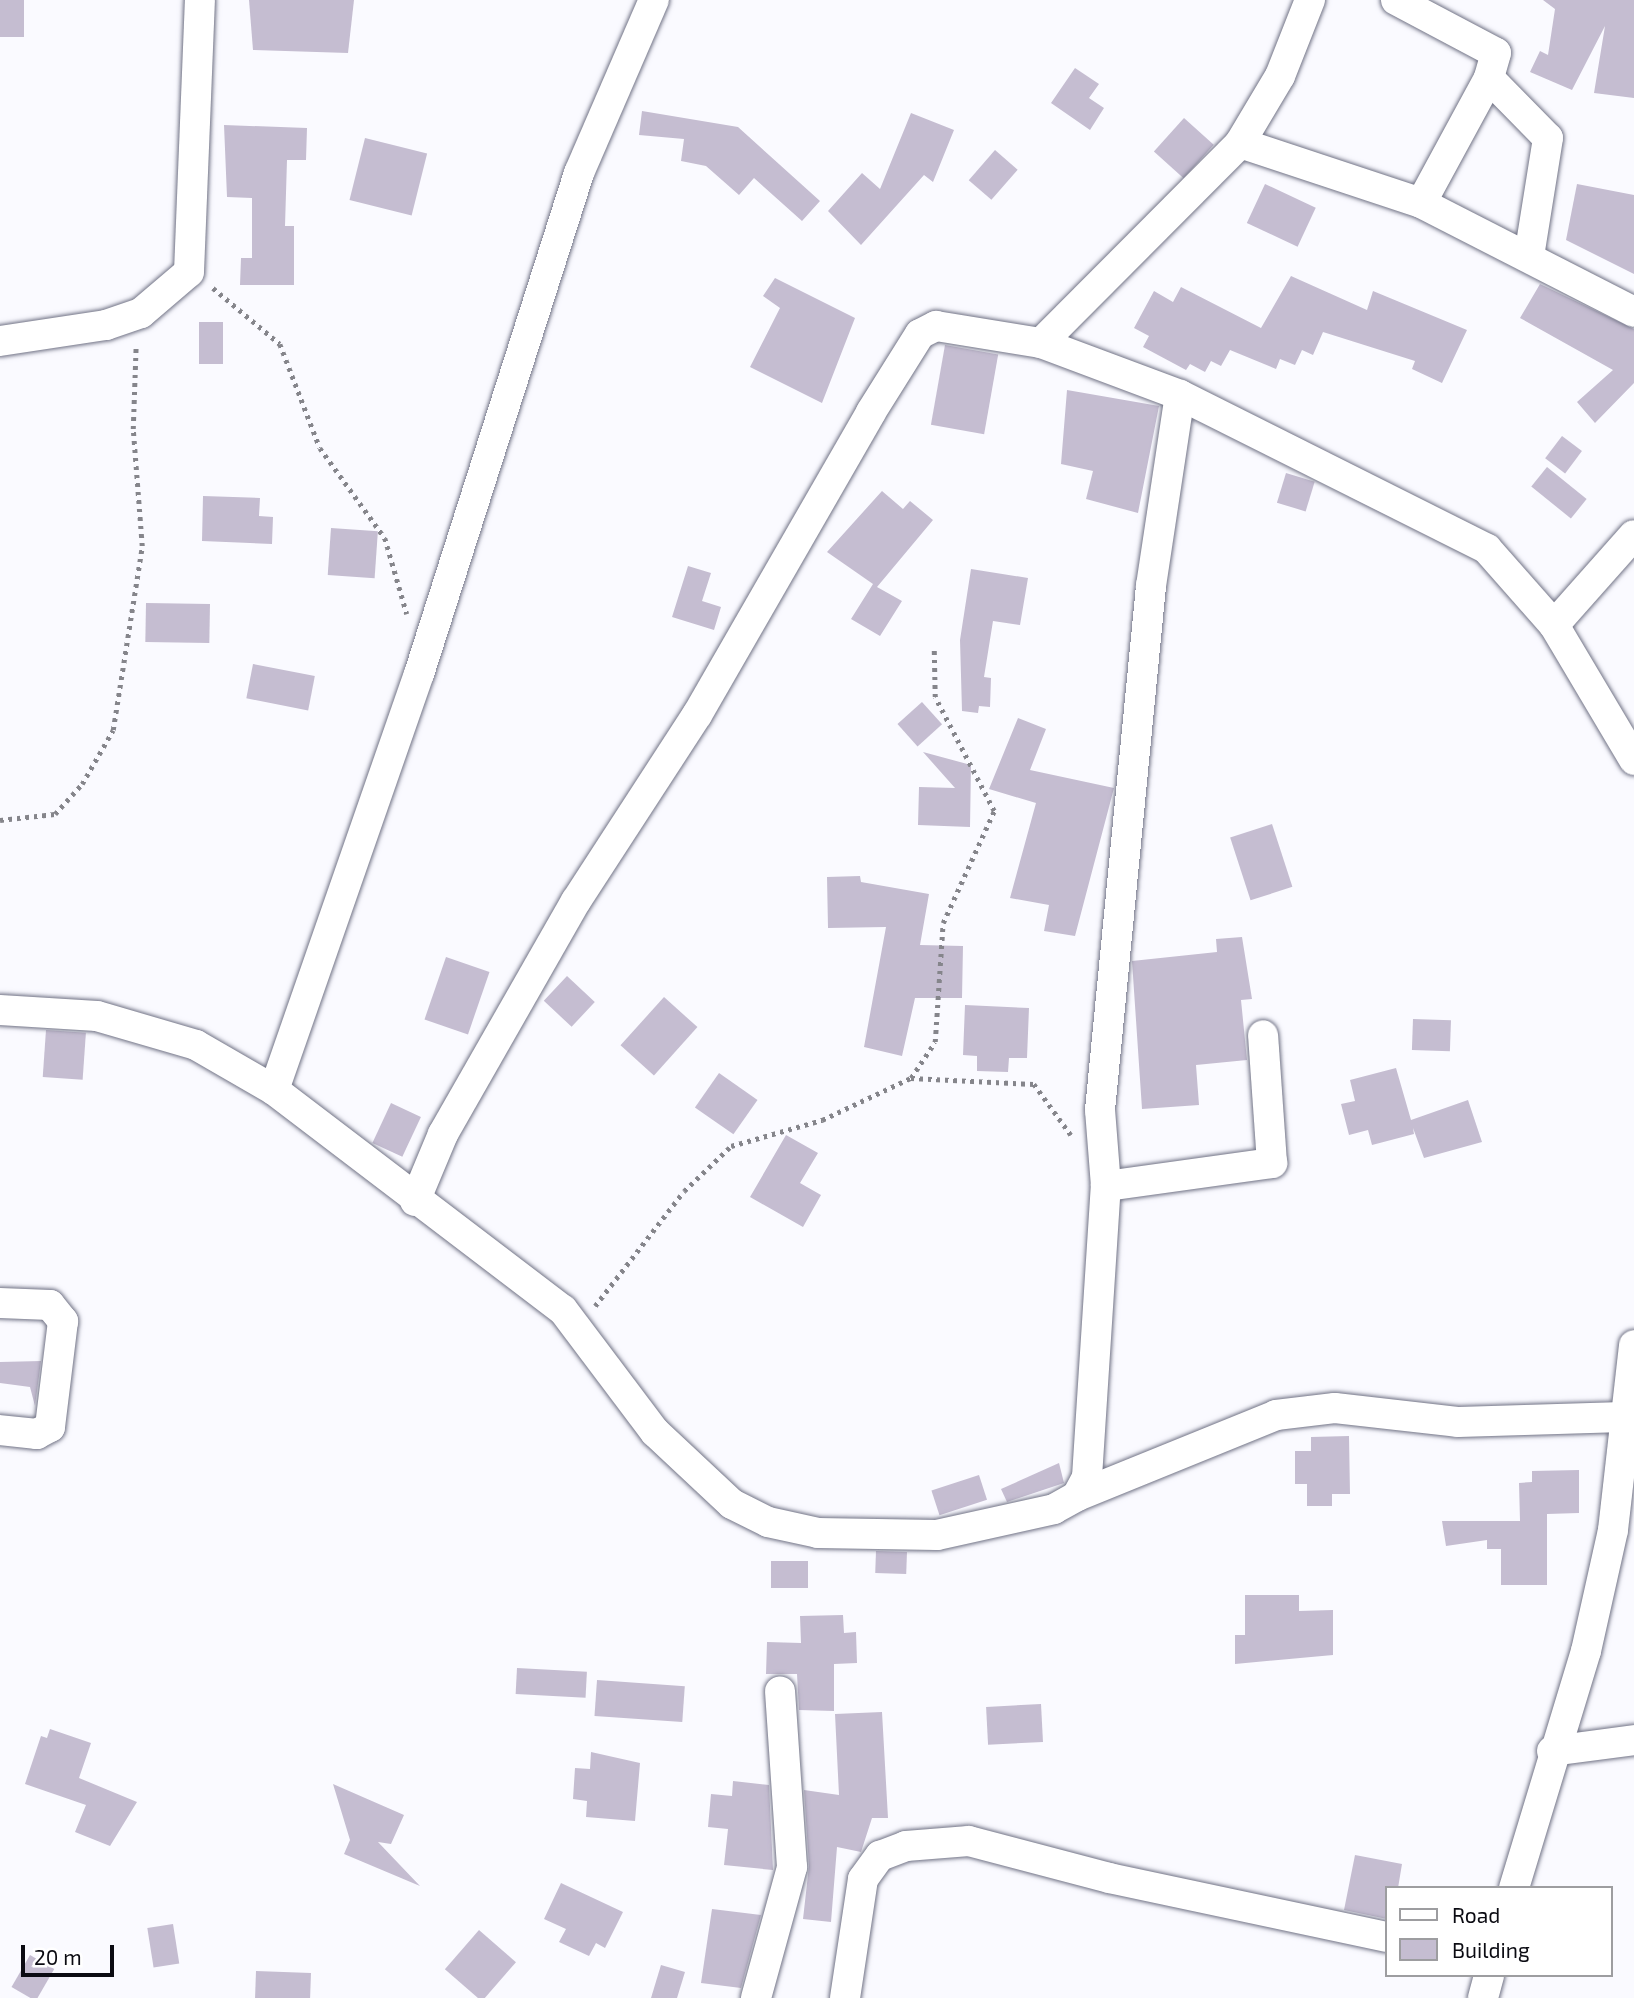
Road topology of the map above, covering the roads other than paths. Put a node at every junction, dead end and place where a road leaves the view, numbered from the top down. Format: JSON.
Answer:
{"nodes":[{"id":1,"x":201,"y":0,"type":"edge"},
{"id":2,"x":654,"y":0,"type":"edge"},
{"id":3,"x":1310,"y":0,"type":"edge"},
{"id":4,"x":1396,"y":0,"type":"edge"},
{"id":5,"x":1489,"y":78,"type":"junction"},
{"id":6,"x":1240,"y":143,"type":"junction"},
{"id":7,"x":1421,"y":203,"type":"junction"},
{"id":8,"x":1529,"y":256,"type":"junction"},
{"id":9,"x":1634,"y":312,"type":"edge"},
{"id":10,"x":0,"y":341,"type":"edge"},
{"id":11,"x":1041,"y":343,"type":"junction"},
{"id":12,"x":1180,"y":395,"type":"junction"},
{"id":13,"x":1634,"y":535,"type":"edge"},
{"id":14,"x":1553,"y":625,"type":"junction"},
{"id":15,"x":1634,"y":760,"type":"edge"},
{"id":16,"x":0,"y":1010,"type":"edge"},
{"id":17,"x":1264,"y":1035,"type":"dead end"},
{"id":18,"x":274,"y":1090,"type":"junction"},
{"id":19,"x":1106,"y":1180,"type":"junction"},
{"id":20,"x":415,"y":1201,"type":"junction"},
{"id":21,"x":0,"y":1303,"type":"edge"},
{"id":22,"x":1634,"y":1345,"type":"edge"},
{"id":23,"x":1625,"y":1418,"type":"junction"},
{"id":24,"x":0,"y":1430,"type":"edge"},
{"id":25,"x":1077,"y":1496,"type":"junction"},
{"id":26,"x":780,"y":1691,"type":"dead end"},
{"id":27,"x":1634,"y":1740,"type":"edge"},
{"id":28,"x":1552,"y":1751,"type":"junction"},
{"id":29,"x":1515,"y":1886,"type":"edge"},
{"id":30,"x":1386,"y":1937,"type":"edge"},
{"id":31,"x":1488,"y":1977,"type":"edge"},
{"id":32,"x":756,"y":1998,"type":"edge"},
{"id":33,"x":845,"y":1998,"type":"edge"},
{"id":34,"x":1483,"y":1998,"type":"edge"}],
"edges":[{"from":1,"to":10,"type":"street"},
{"from":2,"to":18,"type":"street"},
{"from":3,"to":6,"type":"street"},
{"from":4,"to":5,"type":"street"},
{"from":5,"to":7,"type":"street"},
{"from":5,"to":8,"type":"street"},
{"from":6,"to":7,"type":"street"},
{"from":6,"to":11,"type":"street"},
{"from":7,"to":8,"type":"street"},
{"from":8,"to":9,"type":"street"},
{"from":11,"to":12,"type":"street"},
{"from":11,"to":20,"type":"street"},
{"from":12,"to":14,"type":"street"},
{"from":12,"to":19,"type":"street"},
{"from":13,"to":14,"type":"street"},
{"from":14,"to":15,"type":"street"},
{"from":16,"to":18,"type":"street"},
{"from":17,"to":19,"type":"street"},
{"from":18,"to":20,"type":"street"},
{"from":19,"to":25,"type":"street"},
{"from":20,"to":25,"type":"street"},
{"from":21,"to":24,"type":"street"},
{"from":22,"to":23,"type":"street"},
{"from":23,"to":25,"type":"street"},
{"from":23,"to":28,"type":"street"},
{"from":26,"to":32,"type":"street"},
{"from":27,"to":28,"type":"street"},
{"from":28,"to":29,"type":"street"},
{"from":30,"to":33,"type":"street"},
{"from":31,"to":34,"type":"street"}]}
